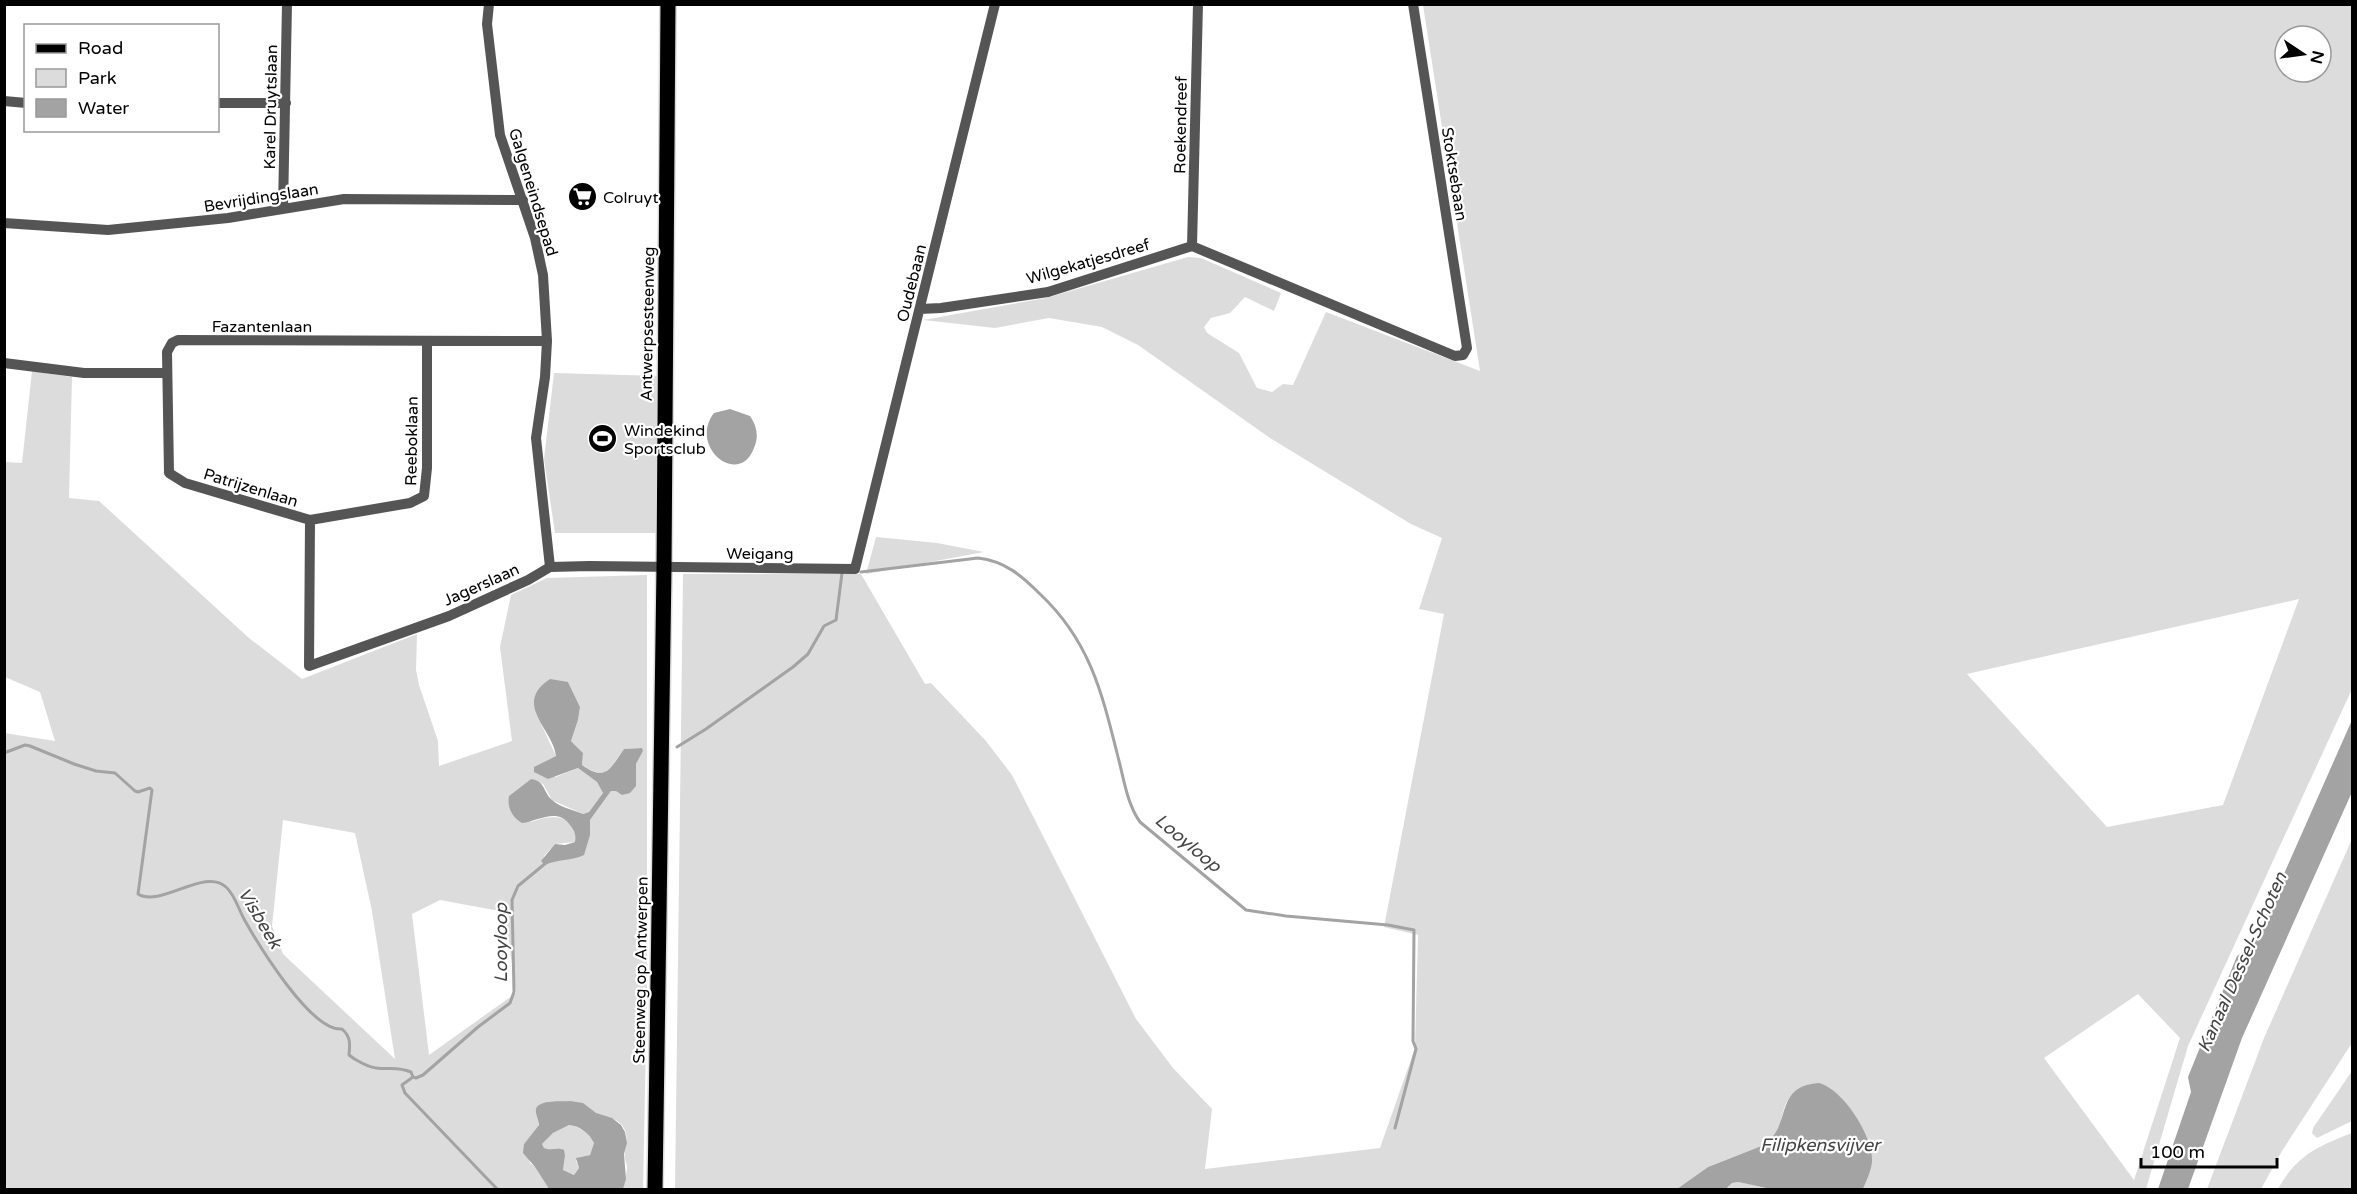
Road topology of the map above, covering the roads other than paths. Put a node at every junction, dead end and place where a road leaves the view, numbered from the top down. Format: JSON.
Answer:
{"nodes":[{"id":1,"x":286,"y":4,"type":"edge"},
{"id":2,"x":489,"y":4,"type":"edge"},
{"id":3,"x":668,"y":4,"type":"edge"},
{"id":4,"x":995,"y":4,"type":"edge"},
{"id":5,"x":1198,"y":4,"type":"edge"},
{"id":6,"x":1413,"y":4,"type":"edge"},
{"id":7,"x":4,"y":101,"type":"edge"},
{"id":8,"x":24,"y":103,"type":"edge"},
{"id":9,"x":219,"y":103,"type":"edge"},
{"id":10,"x":286,"y":103,"type":"junction"},
{"id":11,"x":523,"y":200,"type":"junction"},
{"id":12,"x":284,"y":209,"type":"junction"},
{"id":13,"x":4,"y":223,"type":"edge"},
{"id":14,"x":1192,"y":246,"type":"junction"},
{"id":15,"x":920,"y":309,"type":"junction"},
{"id":16,"x":427,"y":341,"type":"junction"},
{"id":17,"x":547,"y":341,"type":"junction"},
{"id":18,"x":4,"y":363,"type":"edge"},
{"id":19,"x":167,"y":373,"type":"junction"},
{"id":20,"x":310,"y":520,"type":"junction"},
{"id":21,"x":550,"y":567,"type":"junction"},
{"id":22,"x":664,"y":568,"type":"junction"},
{"id":23,"x":855,"y":569,"type":"joint"},
{"id":24,"x":315,"y":664,"type":"joint"},
{"id":25,"x":661,"y":751,"type":"joint"},
{"id":26,"x":655,"y":1190,"type":"edge"}],
"edges":[{"from":1,"to":10,"type":"street","name":"Karel Druytslaan"},
{"from":2,"to":11,"type":"street","name":"Galgeneindsepad"},
{"from":3,"to":22,"type":"main road","name":"Antwerpsesteenweg"},
{"from":4,"to":15,"type":"street","name":"Oudebaan"},
{"from":5,"to":14,"type":"street","name":"Roekendreef"},
{"from":6,"to":14,"type":"street","name":"Stoktsebaan"},
{"from":7,"to":8,"type":"street"},
{"from":9,"to":10,"type":"street"},
{"from":10,"to":12,"type":"street","name":"Karel Druytslaan"},
{"from":11,"to":12,"type":"street","name":"Bevrijdingslaan"},
{"from":11,"to":17,"type":"street","name":"Galgeneindsepad"},
{"from":12,"to":13,"type":"street","name":"Bevrijdingslaan"},
{"from":14,"to":15,"type":"street","name":"Wilgekatjesdreef"},
{"from":15,"to":23,"type":"street","name":"Oudebaan"},
{"from":16,"to":17,"type":"street","name":"Fazantenlaan"},
{"from":16,"to":19,"type":"street","name":"Fazantenlaan"},
{"from":16,"to":20,"type":"street","name":"Reeboklaan"},
{"from":17,"to":21,"type":"street","name":"Galgeneindsepad"},
{"from":18,"to":19,"type":"street"},
{"from":19,"to":20,"type":"street","name":"Patrijzenlaan"},
{"from":20,"to":24,"type":"street","name":"Patrijzenlaan"},
{"from":21,"to":22,"type":"street"},
{"from":21,"to":24,"type":"street","name":"Jagerslaan"},
{"from":22,"to":23,"type":"street","name":"Weigang"},
{"from":22,"to":25,"type":"main road","name":"Antwerpsesteenweg"},
{"from":25,"to":26,"type":"main road","name":"Steenweg op Antwerpen"}]}
